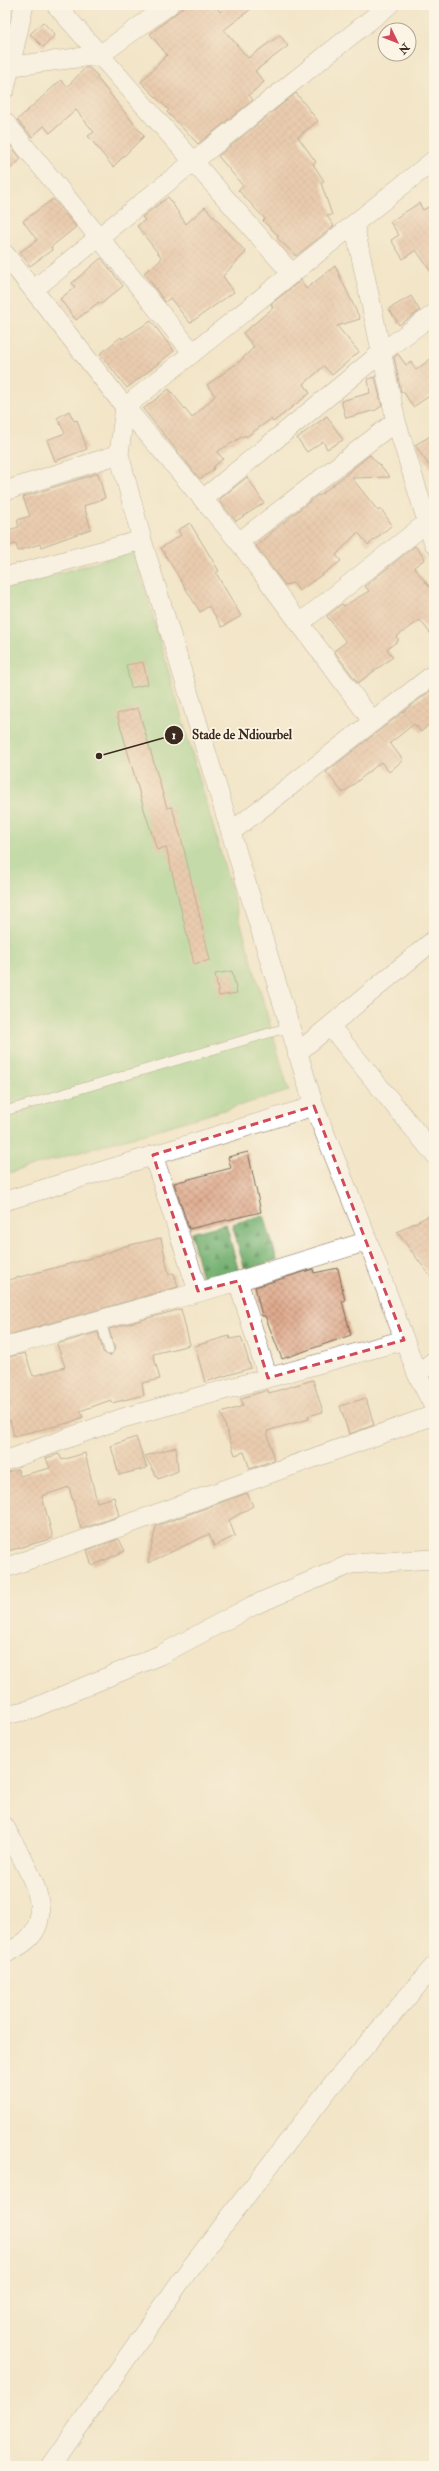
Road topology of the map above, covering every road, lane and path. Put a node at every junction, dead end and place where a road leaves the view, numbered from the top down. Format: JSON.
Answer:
{"nodes":[{"id":1,"x":24,"y":5,"type":"edge"},
{"id":2,"x":56,"y":5,"type":"edge"},
{"id":3,"x":169,"y":5,"type":"edge"},
{"id":4,"x":389,"y":5,"type":"edge"},
{"id":5,"x":100,"y":55,"type":"junction"},
{"id":6,"x":7,"y":67,"type":"edge"},
{"id":7,"x":5,"y":89,"type":"edge"},
{"id":8,"x":5,"y":122,"type":"edge"},
{"id":9,"x":434,"y":160,"type":"edge"},
{"id":10,"x":193,"y":162,"type":"junction"},
{"id":11,"x":354,"y":224,"type":"junction"},
{"id":12,"x":100,"y":236,"type":"junction"},
{"id":13,"x":5,"y":254,"type":"edge"},
{"id":14,"x":292,"y":274,"type":"junction"},
{"id":15,"x":33,"y":290,"type":"junction"},
{"id":16,"x":434,"y":314,"type":"edge"},
{"id":17,"x":382,"y":352,"type":"junction"},
{"id":18,"x":193,"y":353,"type":"junction"},
{"id":19,"x":125,"y":407,"type":"junction"},
{"id":20,"x":396,"y":421,"type":"junction"},
{"id":21,"x":119,"y":454,"type":"junction"},
{"id":22,"x":5,"y":491,"type":"edge"},
{"id":23,"x":203,"y":500,"type":"junction"},
{"id":24,"x":430,"y":520,"type":"edge"},
{"id":25,"x":142,"y":540,"type":"junction"},
{"id":26,"x":239,"y":542,"type":"junction"},
{"id":27,"x":434,"y":544,"type":"edge"},
{"id":28,"x":5,"y":577,"type":"edge"},
{"id":29,"x":300,"y":623,"type":"junction"},
{"id":30,"x":434,"y":674,"type":"edge"},
{"id":31,"x":373,"y":722,"type":"junction"},
{"id":32,"x":231,"y":832,"type":"junction"},
{"id":33,"x":434,"y":940,"type":"edge"},
{"id":34,"x":330,"y":1026,"type":"junction"},
{"id":35,"x":290,"y":1027,"type":"junction"},
{"id":36,"x":297,"y":1053,"type":"junction"},
{"id":37,"x":314,"y":1106,"type":"junction"},
{"id":38,"x":5,"y":1110,"type":"edge"},
{"id":39,"x":434,"y":1154,"type":"edge"},
{"id":40,"x":153,"y":1155,"type":"junction"},
{"id":41,"x":5,"y":1201,"type":"edge"},
{"id":42,"x":368,"y":1241,"type":"junction"},
{"id":43,"x":238,"y":1281,"type":"junction"},
{"id":44,"x":198,"y":1291,"type":"junction"},
{"id":45,"x":100,"y":1318,"type":"junction"},
{"id":46,"x":404,"y":1340,"type":"junction"},
{"id":47,"x":5,"y":1347,"type":"edge"},
{"id":48,"x":109,"y":1350,"type":"dead end"},
{"id":49,"x":434,"y":1361,"type":"edge"},
{"id":50,"x":417,"y":1374,"type":"junction"},
{"id":51,"x":268,"y":1378,"type":"junction"},
{"id":52,"x":434,"y":1407,"type":"edge"},
{"id":53,"x":434,"y":1415,"type":"edge"},
{"id":54,"x":5,"y":1461,"type":"edge"},
{"id":55,"x":434,"y":1559,"type":"edge"},
{"id":56,"x":5,"y":1568,"type":"edge"},
{"id":57,"x":5,"y":1715,"type":"edge"},
{"id":58,"x":5,"y":1827,"type":"edge"},
{"id":59,"x":5,"y":1954,"type":"edge"},
{"id":60,"x":434,"y":1966,"type":"edge"},
{"id":61,"x":51,"y":2466,"type":"edge"}],
"edges":[{"from":1,"to":6,"type":"street"},
{"from":2,"to":5,"type":"street"},
{"from":3,"to":5,"type":"street"},
{"from":4,"to":10,"type":"street"},
{"from":5,"to":6,"type":"street"},
{"from":5,"to":10,"type":"street"},
{"from":6,"to":7,"type":"street"},
{"from":8,"to":12,"type":"street"},
{"from":9,"to":11,"type":"street"},
{"from":10,"to":12,"type":"street"},
{"from":10,"to":14,"type":"street"},
{"from":11,"to":14,"type":"street"},
{"from":11,"to":17,"type":"street"},
{"from":12,"to":15,"type":"street"},
{"from":12,"to":18,"type":"street"},
{"from":13,"to":15,"type":"street"},
{"from":14,"to":18,"type":"street"},
{"from":15,"to":19,"type":"street"},
{"from":16,"to":17,"type":"street"},
{"from":17,"to":20,"type":"street"},
{"from":17,"to":23,"type":"street"},
{"from":18,"to":19,"type":"street"},
{"from":19,"to":21,"type":"street"},
{"from":19,"to":23,"type":"street"},
{"from":20,"to":24,"type":"street"},
{"from":20,"to":26,"type":"street"},
{"from":21,"to":22,"type":"street"},
{"from":21,"to":25,"type":"street"},
{"from":23,"to":26,"type":"street"},
{"from":24,"to":27,"type":"street"},
{"from":24,"to":29,"type":"street"},
{"from":25,"to":28,"type":"street"},
{"from":25,"to":32,"type":"street"},
{"from":26,"to":29,"type":"street"},
{"from":29,"to":31,"type":"street"},
{"from":30,"to":31,"type":"street"},
{"from":31,"to":32,"type":"street"},
{"from":32,"to":35,"type":"street"},
{"from":33,"to":34,"type":"street"},
{"from":34,"to":36,"type":"street"},
{"from":34,"to":39,"type":"street"},
{"from":35,"to":36,"type":"street"},
{"from":35,"to":38,"type":"lane"},
{"from":36,"to":37,"type":"street"},
{"from":37,"to":40,"type":"street"},
{"from":37,"to":42,"type":"street"},
{"from":40,"to":41,"type":"street"},
{"from":40,"to":44,"type":"street"},
{"from":42,"to":43,"type":"street"},
{"from":42,"to":46,"type":"street"},
{"from":43,"to":44,"type":"street"},
{"from":43,"to":51,"type":"street"},
{"from":44,"to":45,"type":"street"},
{"from":45,"to":47,"type":"street"},
{"from":45,"to":48,"type":"lane"},
{"from":46,"to":50,"type":"street"},
{"from":46,"to":51,"type":"street"},
{"from":49,"to":50,"type":"street"},
{"from":50,"to":52,"type":"street"},
{"from":51,"to":54,"type":"street"},
{"from":53,"to":56,"type":"street"},
{"from":55,"to":57,"type":"street"},
{"from":58,"to":59,"type":"street"},
{"from":60,"to":61,"type":"street"}]}
